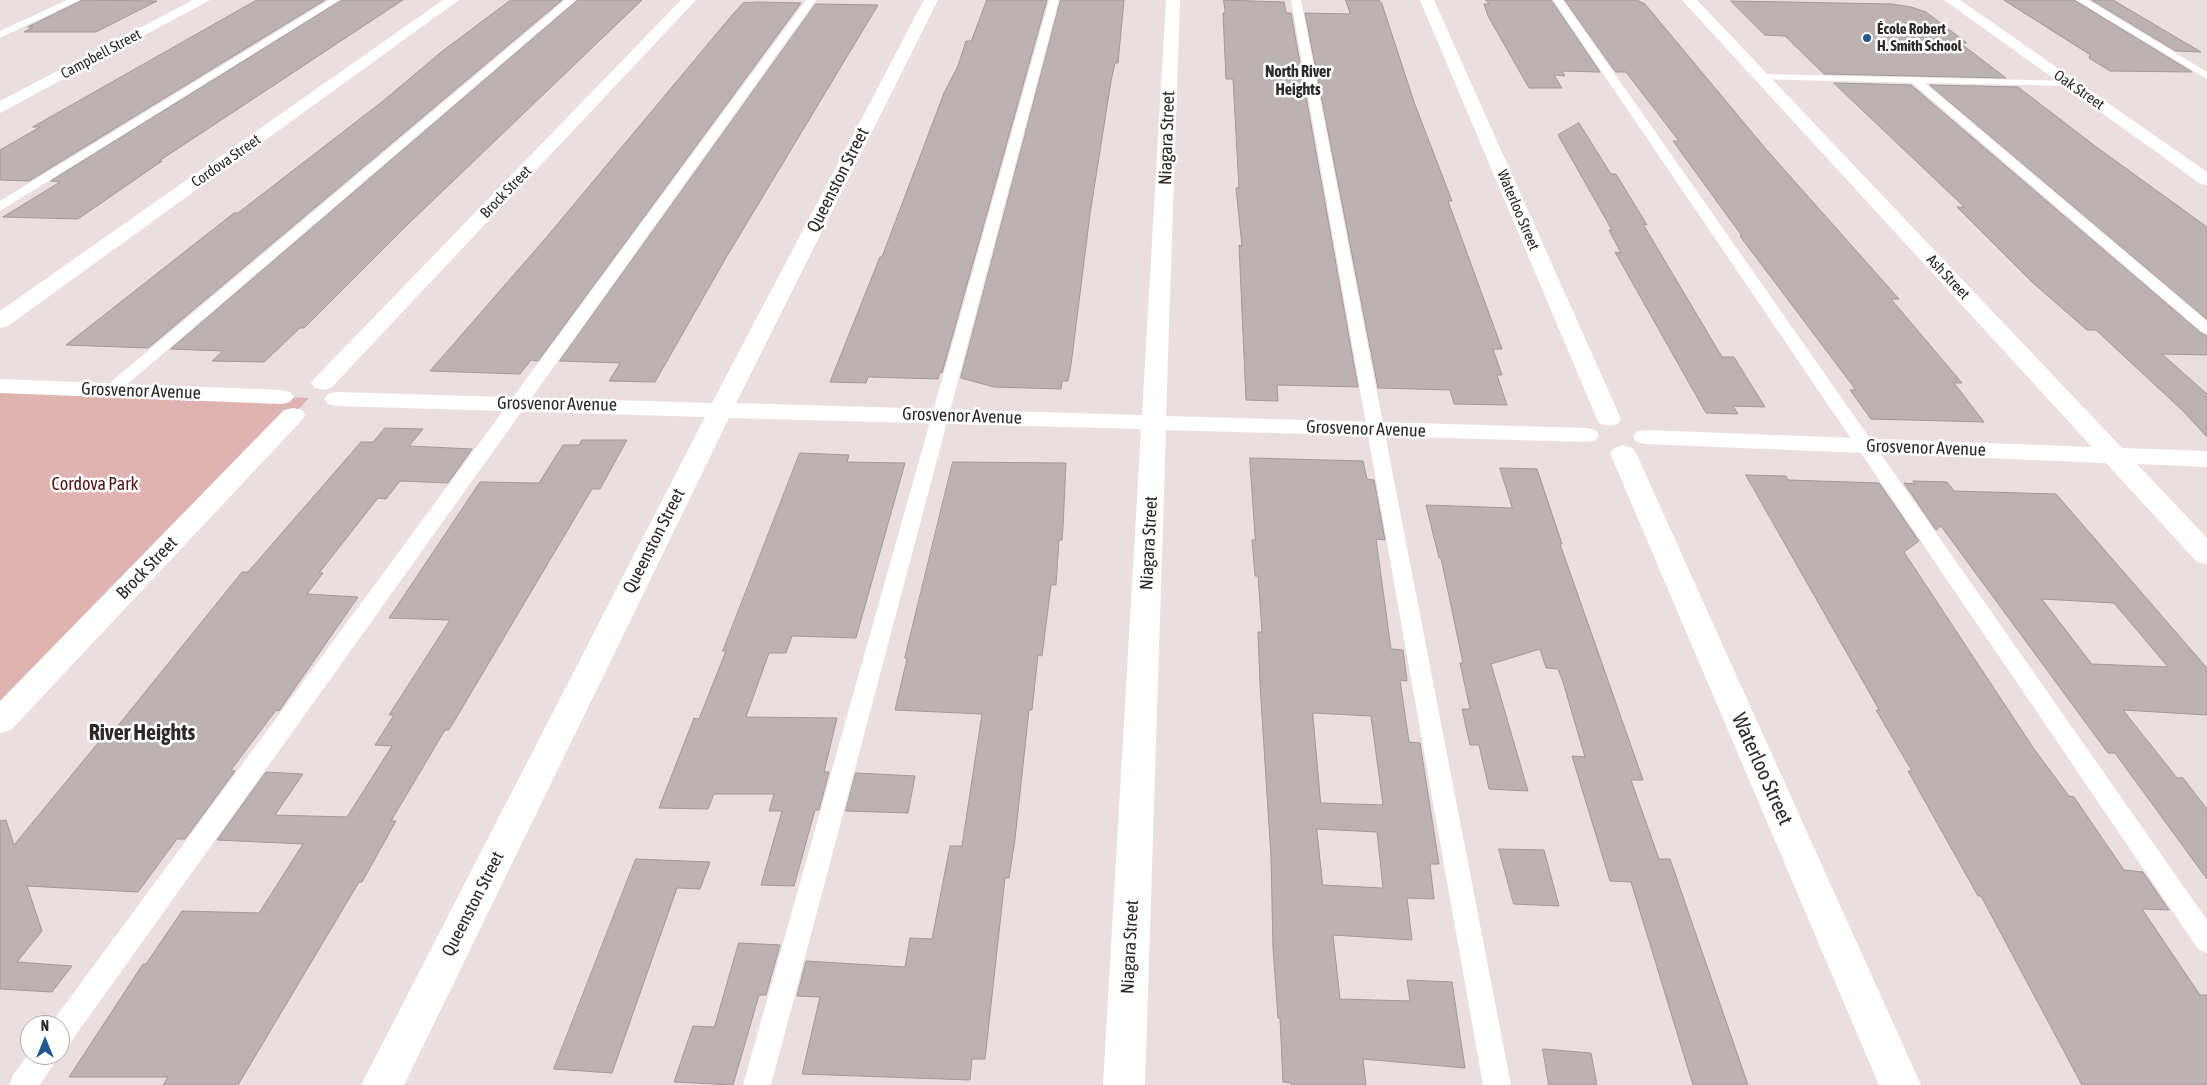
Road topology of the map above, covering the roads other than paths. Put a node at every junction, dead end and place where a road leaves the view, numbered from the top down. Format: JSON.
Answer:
{"nodes":[{"id":1,"x":75,"y":0,"type":"edge"},
{"id":2,"x":203,"y":0,"type":"edge"},
{"id":3,"x":335,"y":0,"type":"edge"},
{"id":4,"x":452,"y":0,"type":"edge"},
{"id":5,"x":571,"y":0,"type":"edge"},
{"id":6,"x":690,"y":0,"type":"edge"},
{"id":7,"x":811,"y":0,"type":"edge"},
{"id":8,"x":931,"y":0,"type":"edge"},
{"id":9,"x":1054,"y":0,"type":"edge"},
{"id":10,"x":1173,"y":0,"type":"edge"},
{"id":11,"x":1296,"y":0,"type":"edge"},
{"id":12,"x":1427,"y":0,"type":"edge"},
{"id":13,"x":1558,"y":0,"type":"edge"},
{"id":14,"x":1689,"y":0,"type":"edge"},
{"id":15,"x":1951,"y":0,"type":"edge"},
{"id":16,"x":2081,"y":0,"type":"edge"},
{"id":17,"x":0,"y":36,"type":"edge"},
{"id":18,"x":2207,"y":76,"type":"edge"},
{"id":19,"x":1761,"y":77,"type":"junction"},
{"id":20,"x":1915,"y":80,"type":"junction"},
{"id":21,"x":2070,"y":84,"type":"junction"},
{"id":22,"x":0,"y":108,"type":"edge"},
{"id":23,"x":2207,"y":180,"type":"edge"},
{"id":24,"x":0,"y":207,"type":"edge"},
{"id":25,"x":0,"y":322,"type":"edge"},
{"id":26,"x":2207,"y":329,"type":"edge"},
{"id":27,"x":0,"y":386,"type":"edge"},
{"id":28,"x":112,"y":390,"type":"junction"},
{"id":29,"x":311,"y":403,"type":"junction"},
{"id":30,"x":518,"y":404,"type":"junction"},
{"id":31,"x":721,"y":408,"type":"junction"},
{"id":32,"x":942,"y":416,"type":"junction"},
{"id":33,"x":1609,"y":419,"type":"junction"},
{"id":34,"x":1155,"y":423,"type":"junction"},
{"id":35,"x":1376,"y":430,"type":"junction"},
{"id":36,"x":1587,"y":435,"type":"junction"},
{"id":37,"x":1634,"y":445,"type":"junction"},
{"id":38,"x":1866,"y":446,"type":"junction"},
{"id":39,"x":2116,"y":456,"type":"junction"},
{"id":40,"x":2207,"y":459,"type":"edge"},
{"id":41,"x":2207,"y":554,"type":"edge"},
{"id":42,"x":0,"y":721,"type":"edge"},
{"id":43,"x":2207,"y":941,"type":"edge"},
{"id":44,"x":70,"y":1020,"type":"edge"},
{"id":45,"x":38,"y":1065,"type":"edge"},
{"id":46,"x":23,"y":1085,"type":"edge"},
{"id":47,"x":382,"y":1085,"type":"edge"},
{"id":48,"x":757,"y":1085,"type":"edge"},
{"id":49,"x":1124,"y":1085,"type":"edge"},
{"id":50,"x":1497,"y":1085,"type":"edge"},
{"id":51,"x":1900,"y":1085,"type":"edge"}],
"edges":[{"from":1,"to":17,"type":"lane"},
{"from":2,"to":22,"type":"street","name":"Campbell Street"},
{"from":3,"to":24,"type":"lane"},
{"from":4,"to":25,"type":"street","name":"Cordova Street"},
{"from":5,"to":28,"type":"lane"},
{"from":6,"to":29,"type":"street","name":"Brock Street"},
{"from":7,"to":30,"type":"lane"},
{"from":8,"to":31,"type":"street","name":"Queenston Street"},
{"from":9,"to":32,"type":"lane"},
{"from":10,"to":34,"type":"street","name":"Niagara Street"},
{"from":11,"to":35,"type":"lane"},
{"from":12,"to":33,"type":"street","name":"Waterloo Street"},
{"from":13,"to":38,"type":"lane"},
{"from":14,"to":19,"type":"street","name":"Ash Street"},
{"from":15,"to":21,"type":"street","name":"Oak Street"},
{"from":16,"to":18,"type":"lane"},
{"from":19,"to":20,"type":"lane"},
{"from":19,"to":39,"type":"street","name":"Ash Street"},
{"from":20,"to":21,"type":"lane"},
{"from":20,"to":26,"type":"lane"},
{"from":21,"to":23,"type":"street","name":"Oak Street"},
{"from":27,"to":28,"type":"street","name":"Grosvenor Avenue"},
{"from":28,"to":29,"type":"street","name":"Grosvenor Avenue"},
{"from":29,"to":30,"type":"street","name":"Grosvenor Avenue"},
{"from":29,"to":42,"type":"street","name":"Brock Street"},
{"from":30,"to":31,"type":"street","name":"Grosvenor Avenue"},
{"from":30,"to":44,"type":"lane"},
{"from":31,"to":32,"type":"street","name":"Grosvenor Avenue"},
{"from":31,"to":47,"type":"street","name":"Queenston Street"},
{"from":32,"to":34,"type":"street","name":"Grosvenor Avenue"},
{"from":32,"to":48,"type":"lane"},
{"from":33,"to":36,"type":"street"},
{"from":33,"to":37,"type":"street"},
{"from":34,"to":35,"type":"street","name":"Grosvenor Avenue"},
{"from":34,"to":49,"type":"street","name":"Niagara Street"},
{"from":35,"to":36,"type":"street","name":"Grosvenor Avenue"},
{"from":35,"to":50,"type":"lane"},
{"from":36,"to":37,"type":"street","name":"Grosvenor Avenue"},
{"from":37,"to":38,"type":"street","name":"Grosvenor Avenue"},
{"from":37,"to":51,"type":"street","name":"Waterloo Street"},
{"from":38,"to":39,"type":"street","name":"Grosvenor Avenue"},
{"from":38,"to":43,"type":"lane"},
{"from":39,"to":40,"type":"street","name":"Grosvenor Avenue"},
{"from":39,"to":41,"type":"street","name":"Ash Street"},
{"from":45,"to":46,"type":"lane"}]}
